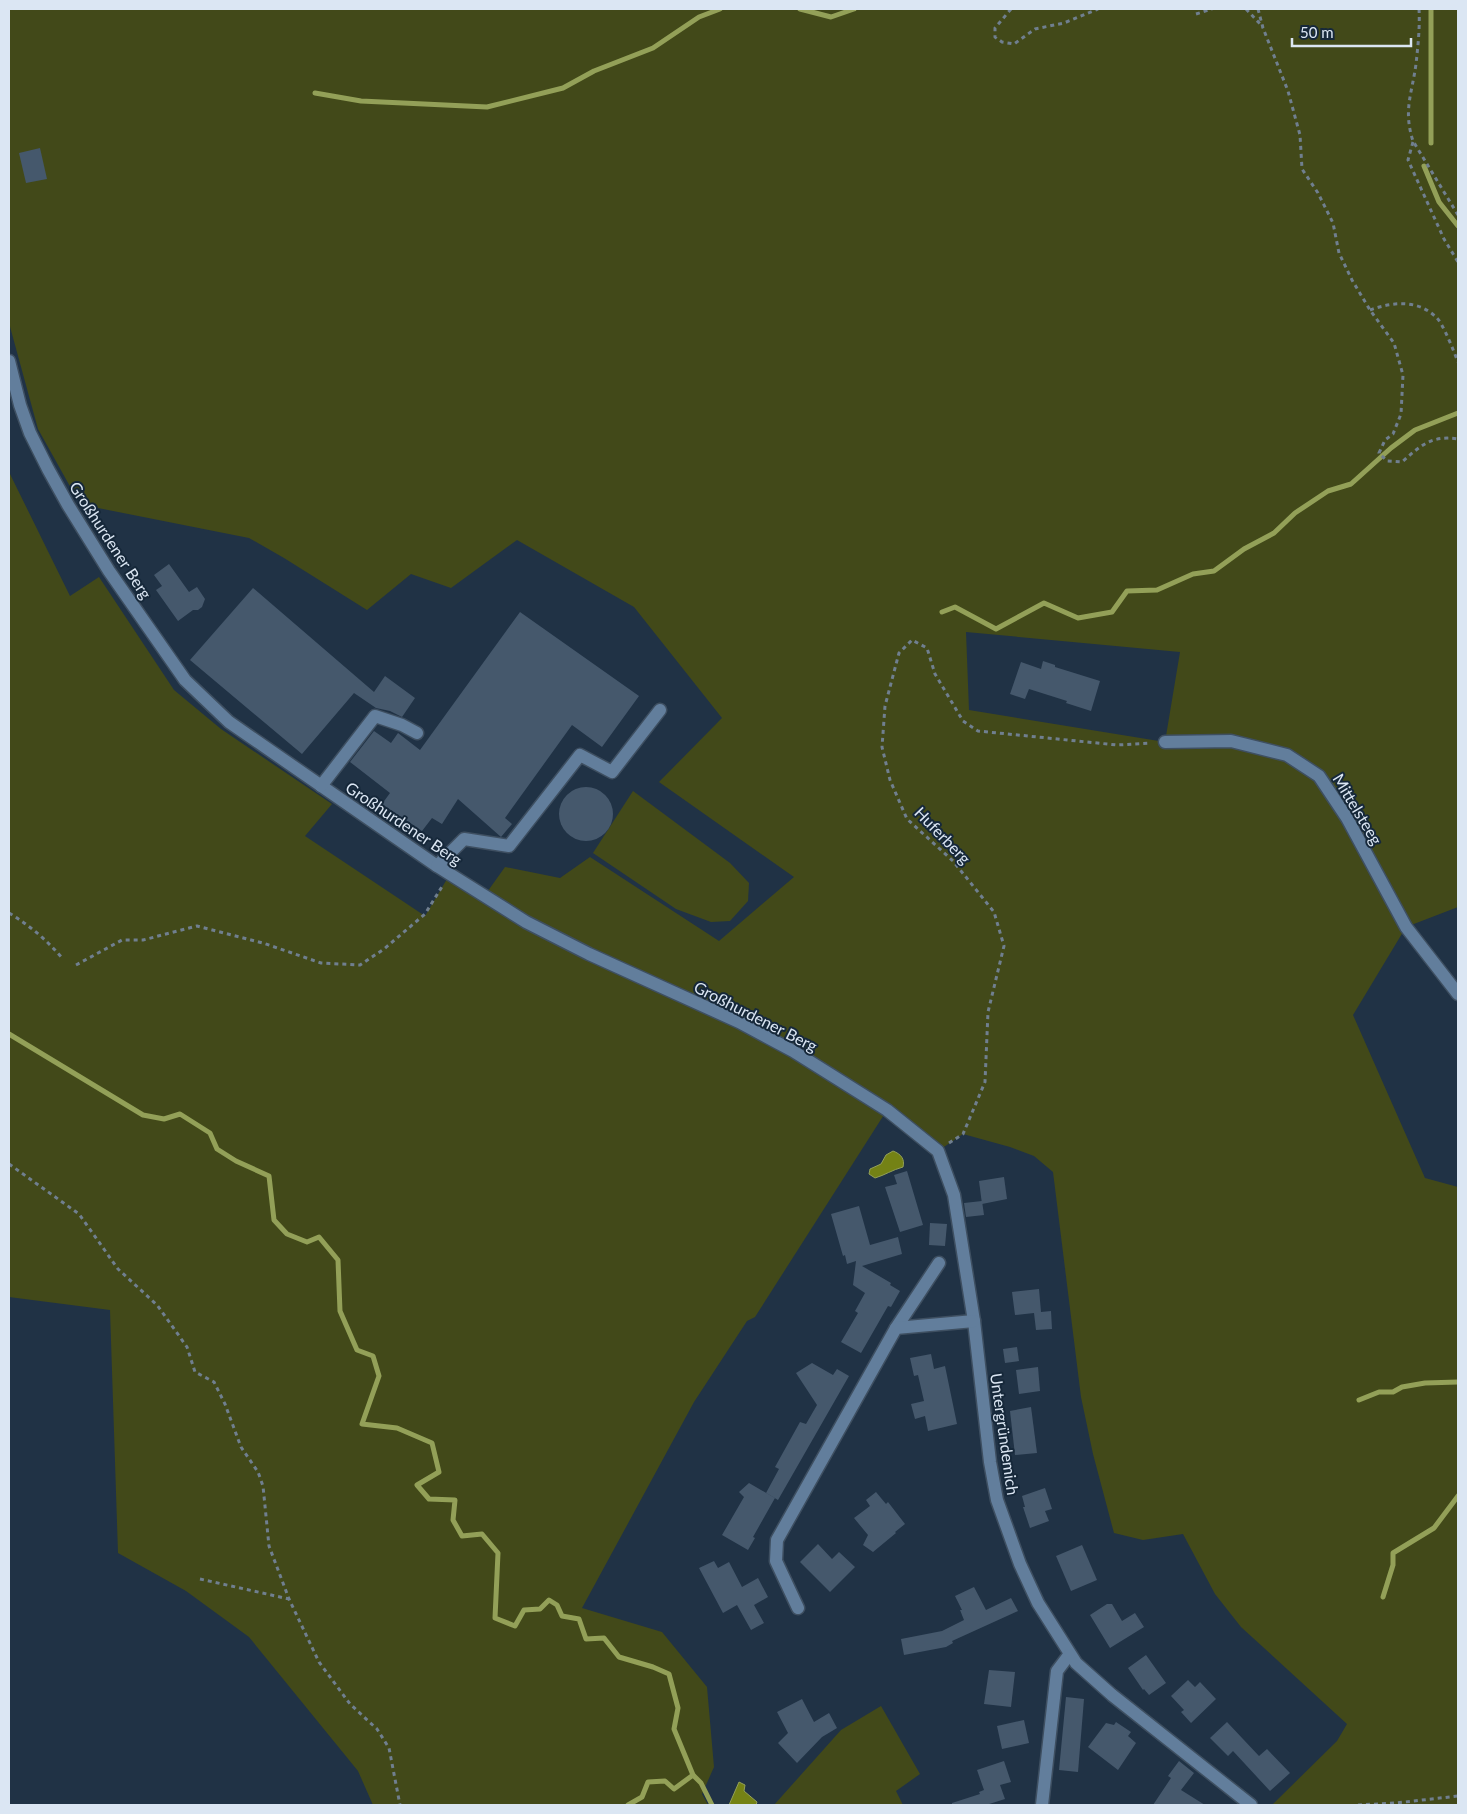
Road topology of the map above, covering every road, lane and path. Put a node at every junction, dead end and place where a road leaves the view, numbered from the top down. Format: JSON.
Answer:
{"nodes":[{"id":1,"x":1011,"y":9,"type":"edge"},
{"id":2,"x":1098,"y":9,"type":"edge"},
{"id":3,"x":1212,"y":9,"type":"edge"},
{"id":4,"x":1246,"y":9,"type":"edge"},
{"id":5,"x":1258,"y":9,"type":"edge"},
{"id":6,"x":1419,"y":9,"type":"edge"},
{"id":7,"x":1196,"y":14,"type":"dead end"},
{"id":8,"x":1263,"y":28,"type":"junction"},
{"id":9,"x":1414,"y":141,"type":"junction"},
{"id":10,"x":1458,"y":215,"type":"edge"},
{"id":11,"x":1458,"y":262,"type":"edge"},
{"id":12,"x":1370,"y":310,"type":"junction"},
{"id":13,"x":9,"y":361,"type":"edge"},
{"id":14,"x":1458,"y":362,"type":"edge"},
{"id":15,"x":1458,"y":439,"type":"edge"},
{"id":16,"x":660,"y":710,"type":"dead end"},
{"id":17,"x":417,"y":733,"type":"dead end"},
{"id":18,"x":1165,"y":742,"type":"joint"},
{"id":19,"x":321,"y":786,"type":"junction"},
{"id":20,"x":437,"y":866,"type":"junction"},
{"id":21,"x":450,"y":874,"type":"junction"},
{"id":22,"x":9,"y":913,"type":"edge"},
{"id":23,"x":62,"y":958,"type":"dead end"},
{"id":24,"x":76,"y":965,"type":"dead end"},
{"id":25,"x":1458,"y":994,"type":"edge"},
{"id":26,"x":938,"y":1151,"type":"junction"},
{"id":27,"x":9,"y":1164,"type":"edge"},
{"id":28,"x":939,"y":1263,"type":"dead end"},
{"id":29,"x":974,"y":1321,"type":"junction"},
{"id":30,"x":896,"y":1328,"type":"junction"},
{"id":31,"x":200,"y":1579,"type":"dead end"},
{"id":32,"x":289,"y":1599,"type":"junction"},
{"id":33,"x":798,"y":1608,"type":"dead end"},
{"id":34,"x":1069,"y":1655,"type":"junction"},
{"id":35,"x":1458,"y":1796,"type":"edge"},
{"id":36,"x":400,"y":1805,"type":"edge"},
{"id":37,"x":1042,"y":1805,"type":"edge"},
{"id":38,"x":1251,"y":1805,"type":"edge"},
{"id":39,"x":1358,"y":1805,"type":"edge"}],
"edges":[{"from":1,"to":2,"type":"path"},
{"from":3,"to":7,"type":"path"},
{"from":4,"to":8,"type":"path"},
{"from":5,"to":8,"type":"path"},
{"from":6,"to":9,"type":"path"},
{"from":8,"to":12,"type":"path"},
{"from":9,"to":10,"type":"path"},
{"from":9,"to":11,"type":"path"},
{"from":12,"to":14,"type":"path"},
{"from":12,"to":15,"type":"path"},
{"from":13,"to":19,"type":"street","name":"Großhurdener Berg"},
{"from":16,"to":20,"type":"street"},
{"from":17,"to":19,"type":"street"},
{"from":18,"to":25,"type":"street","name":"Mittelsteeg"},
{"from":18,"to":26,"type":"path","name":"Huferberg"},
{"from":19,"to":20,"type":"street","name":"Großhurdener Berg"},
{"from":20,"to":21,"type":"street","name":"Großhurdener Berg"},
{"from":21,"to":24,"type":"path"},
{"from":21,"to":26,"type":"street","name":"Großhurdener Berg"},
{"from":22,"to":23,"type":"path"},
{"from":26,"to":29,"type":"street","name":"Untergründemich"},
{"from":27,"to":32,"type":"path"},
{"from":28,"to":30,"type":"street"},
{"from":29,"to":30,"type":"street"},
{"from":29,"to":34,"type":"street","name":"Untergründemich"},
{"from":30,"to":33,"type":"street"},
{"from":31,"to":32,"type":"path"},
{"from":32,"to":36,"type":"path"},
{"from":34,"to":37,"type":"street"},
{"from":34,"to":38,"type":"street","name":"Untergründemich"},
{"from":35,"to":39,"type":"path"}]}
